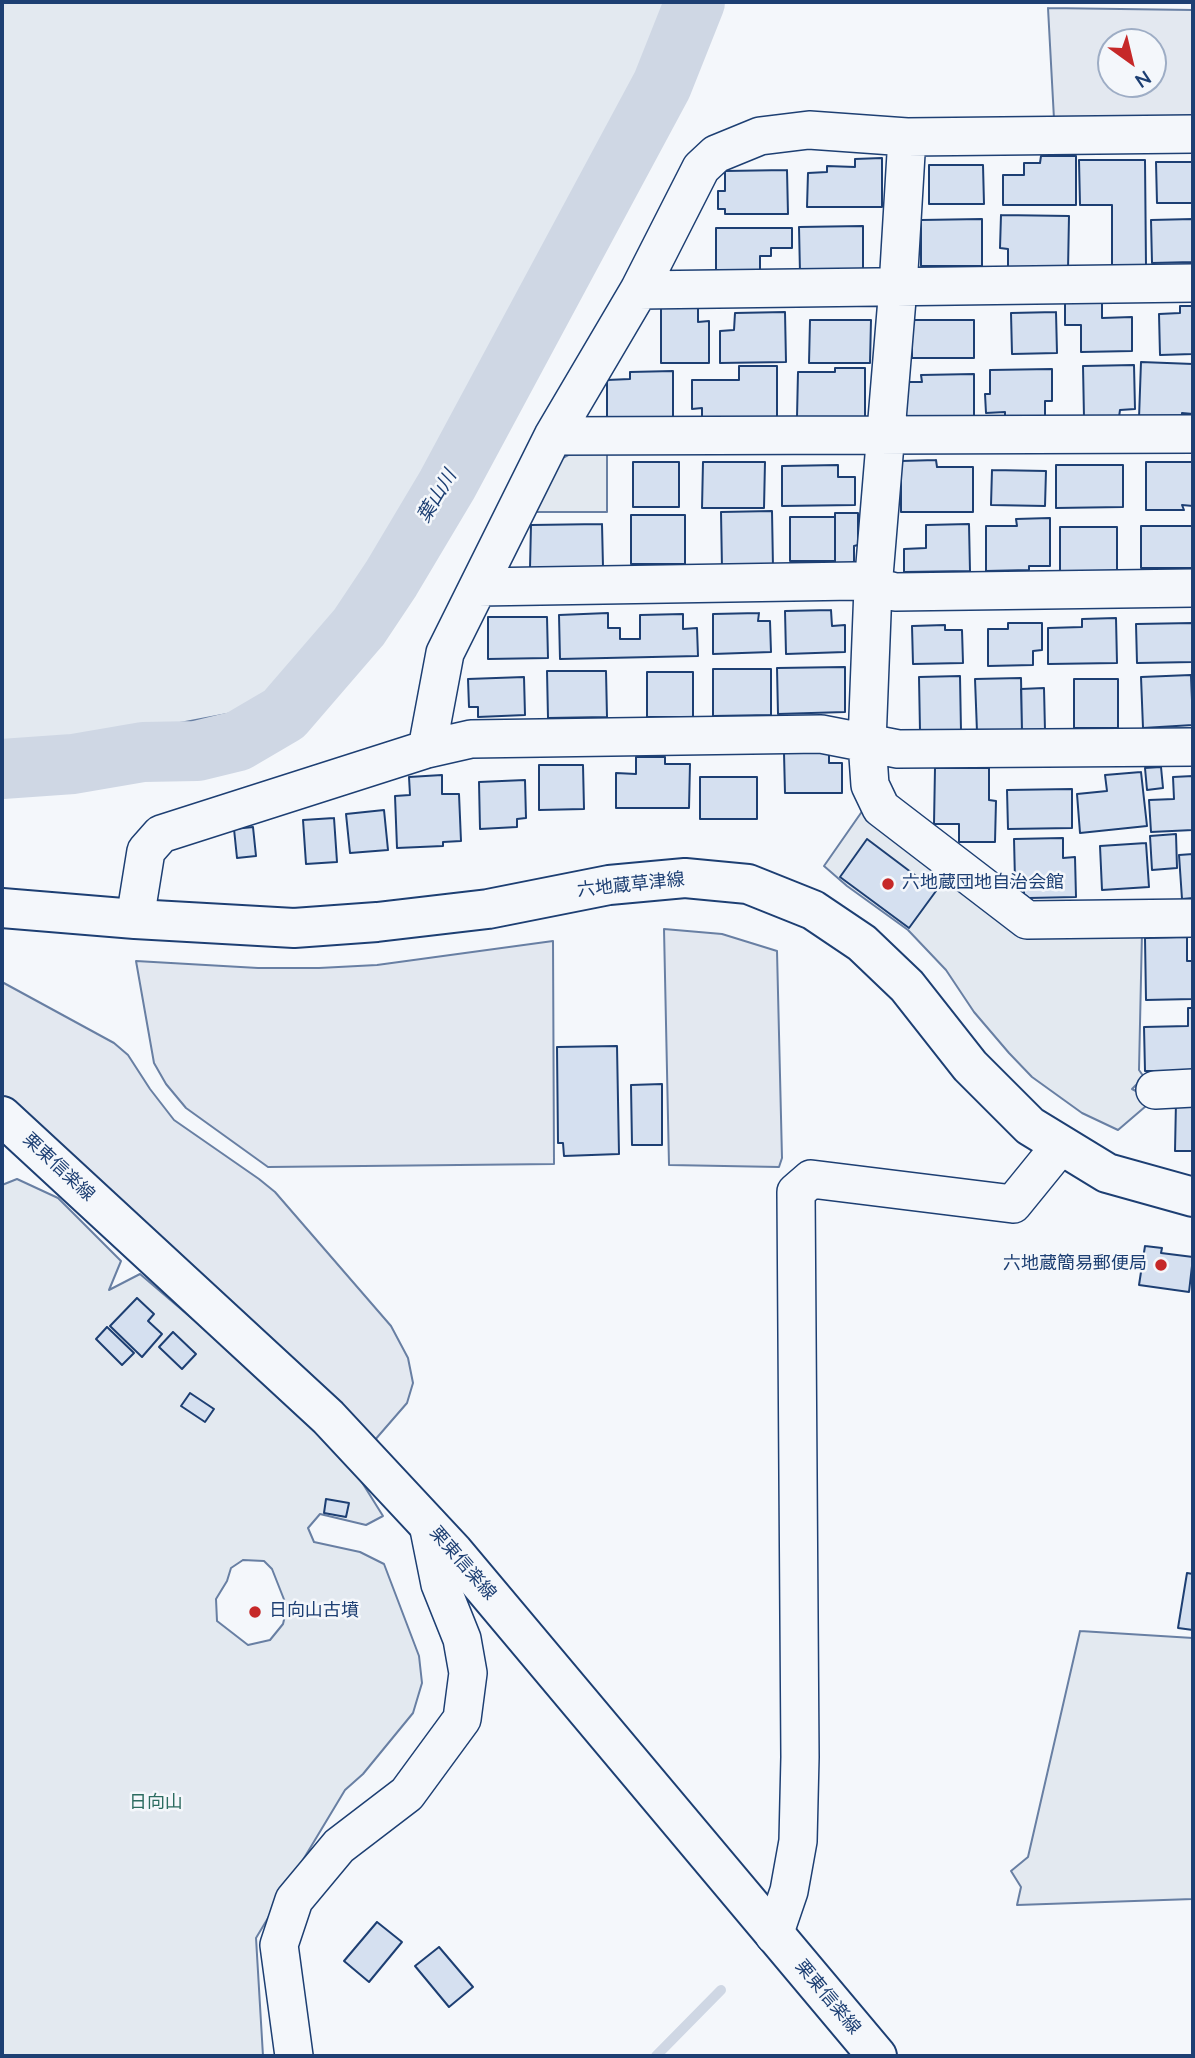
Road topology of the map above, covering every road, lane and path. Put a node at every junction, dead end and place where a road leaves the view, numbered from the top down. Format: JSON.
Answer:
{"nodes":[{"id":1,"x":1193,"y":134,"type":"edge"},
{"id":2,"x":907,"y":137,"type":"junction"},
{"id":3,"x":1193,"y":283,"type":"edge"},
{"id":4,"x":898,"y":287,"type":"junction"},
{"id":5,"x":639,"y":289,"type":"junction"},
{"id":6,"x":1193,"y":434,"type":"edge"},
{"id":7,"x":885,"y":435,"type":"junction"},
{"id":8,"x":553,"y":436,"type":"junction"},
{"id":9,"x":478,"y":587,"type":"junction"},
{"id":10,"x":873,"y":587,"type":"junction"},
{"id":11,"x":1193,"y":588,"type":"edge"},
{"id":12,"x":867,"y":742,"type":"junction"},
{"id":13,"x":1193,"y":747,"type":"edge"},
{"id":14,"x":427,"y":749,"type":"junction"},
{"id":15,"x":2,"y":908,"type":"edge"},
{"id":16,"x":1193,"y":918,"type":"edge"},
{"id":17,"x":135,"y":919,"type":"junction"},
{"id":18,"x":1193,"y":1088,"type":"edge"},
{"id":19,"x":1155,"y":1090,"type":"dead end"},
{"id":20,"x":2,"y":1116,"type":"edge"},
{"id":21,"x":1061,"y":1145,"type":"junction"},
{"id":22,"x":1193,"y":1197,"type":"edge"},
{"id":23,"x":428,"y":1524,"type":"junction"},
{"id":24,"x":774,"y":1935,"type":"junction"},
{"id":25,"x":294,"y":2056,"type":"edge"},
{"id":26,"x":877,"y":2056,"type":"edge"}],
"edges":[{"from":1,"to":2,"type":"street"},
{"from":2,"to":4,"type":"street"},
{"from":2,"to":5,"type":"street"},
{"from":3,"to":4,"type":"street"},
{"from":4,"to":5,"type":"street"},
{"from":4,"to":7,"type":"street"},
{"from":5,"to":8,"type":"street"},
{"from":6,"to":7,"type":"street"},
{"from":7,"to":8,"type":"street"},
{"from":7,"to":10,"type":"street"},
{"from":8,"to":9,"type":"street"},
{"from":9,"to":10,"type":"street"},
{"from":9,"to":14,"type":"street"},
{"from":10,"to":11,"type":"street"},
{"from":10,"to":12,"type":"street"},
{"from":12,"to":13,"type":"street"},
{"from":12,"to":14,"type":"street"},
{"from":12,"to":16,"type":"street"},
{"from":14,"to":17,"type":"street"},
{"from":15,"to":17,"type":"main road","name":"六地蔵草津線"},
{"from":17,"to":21,"type":"main road","name":"六地蔵草津線"},
{"from":18,"to":19,"type":"street"},
{"from":20,"to":23,"type":"main road","name":"栗東信楽線"},
{"from":21,"to":22,"type":"main road","name":"六地蔵草津線"},
{"from":21,"to":24,"type":"street"},
{"from":23,"to":24,"type":"main road","name":"栗東信楽線"},
{"from":23,"to":25,"type":"street"},
{"from":24,"to":26,"type":"main road","name":"栗東信楽線"}]}
